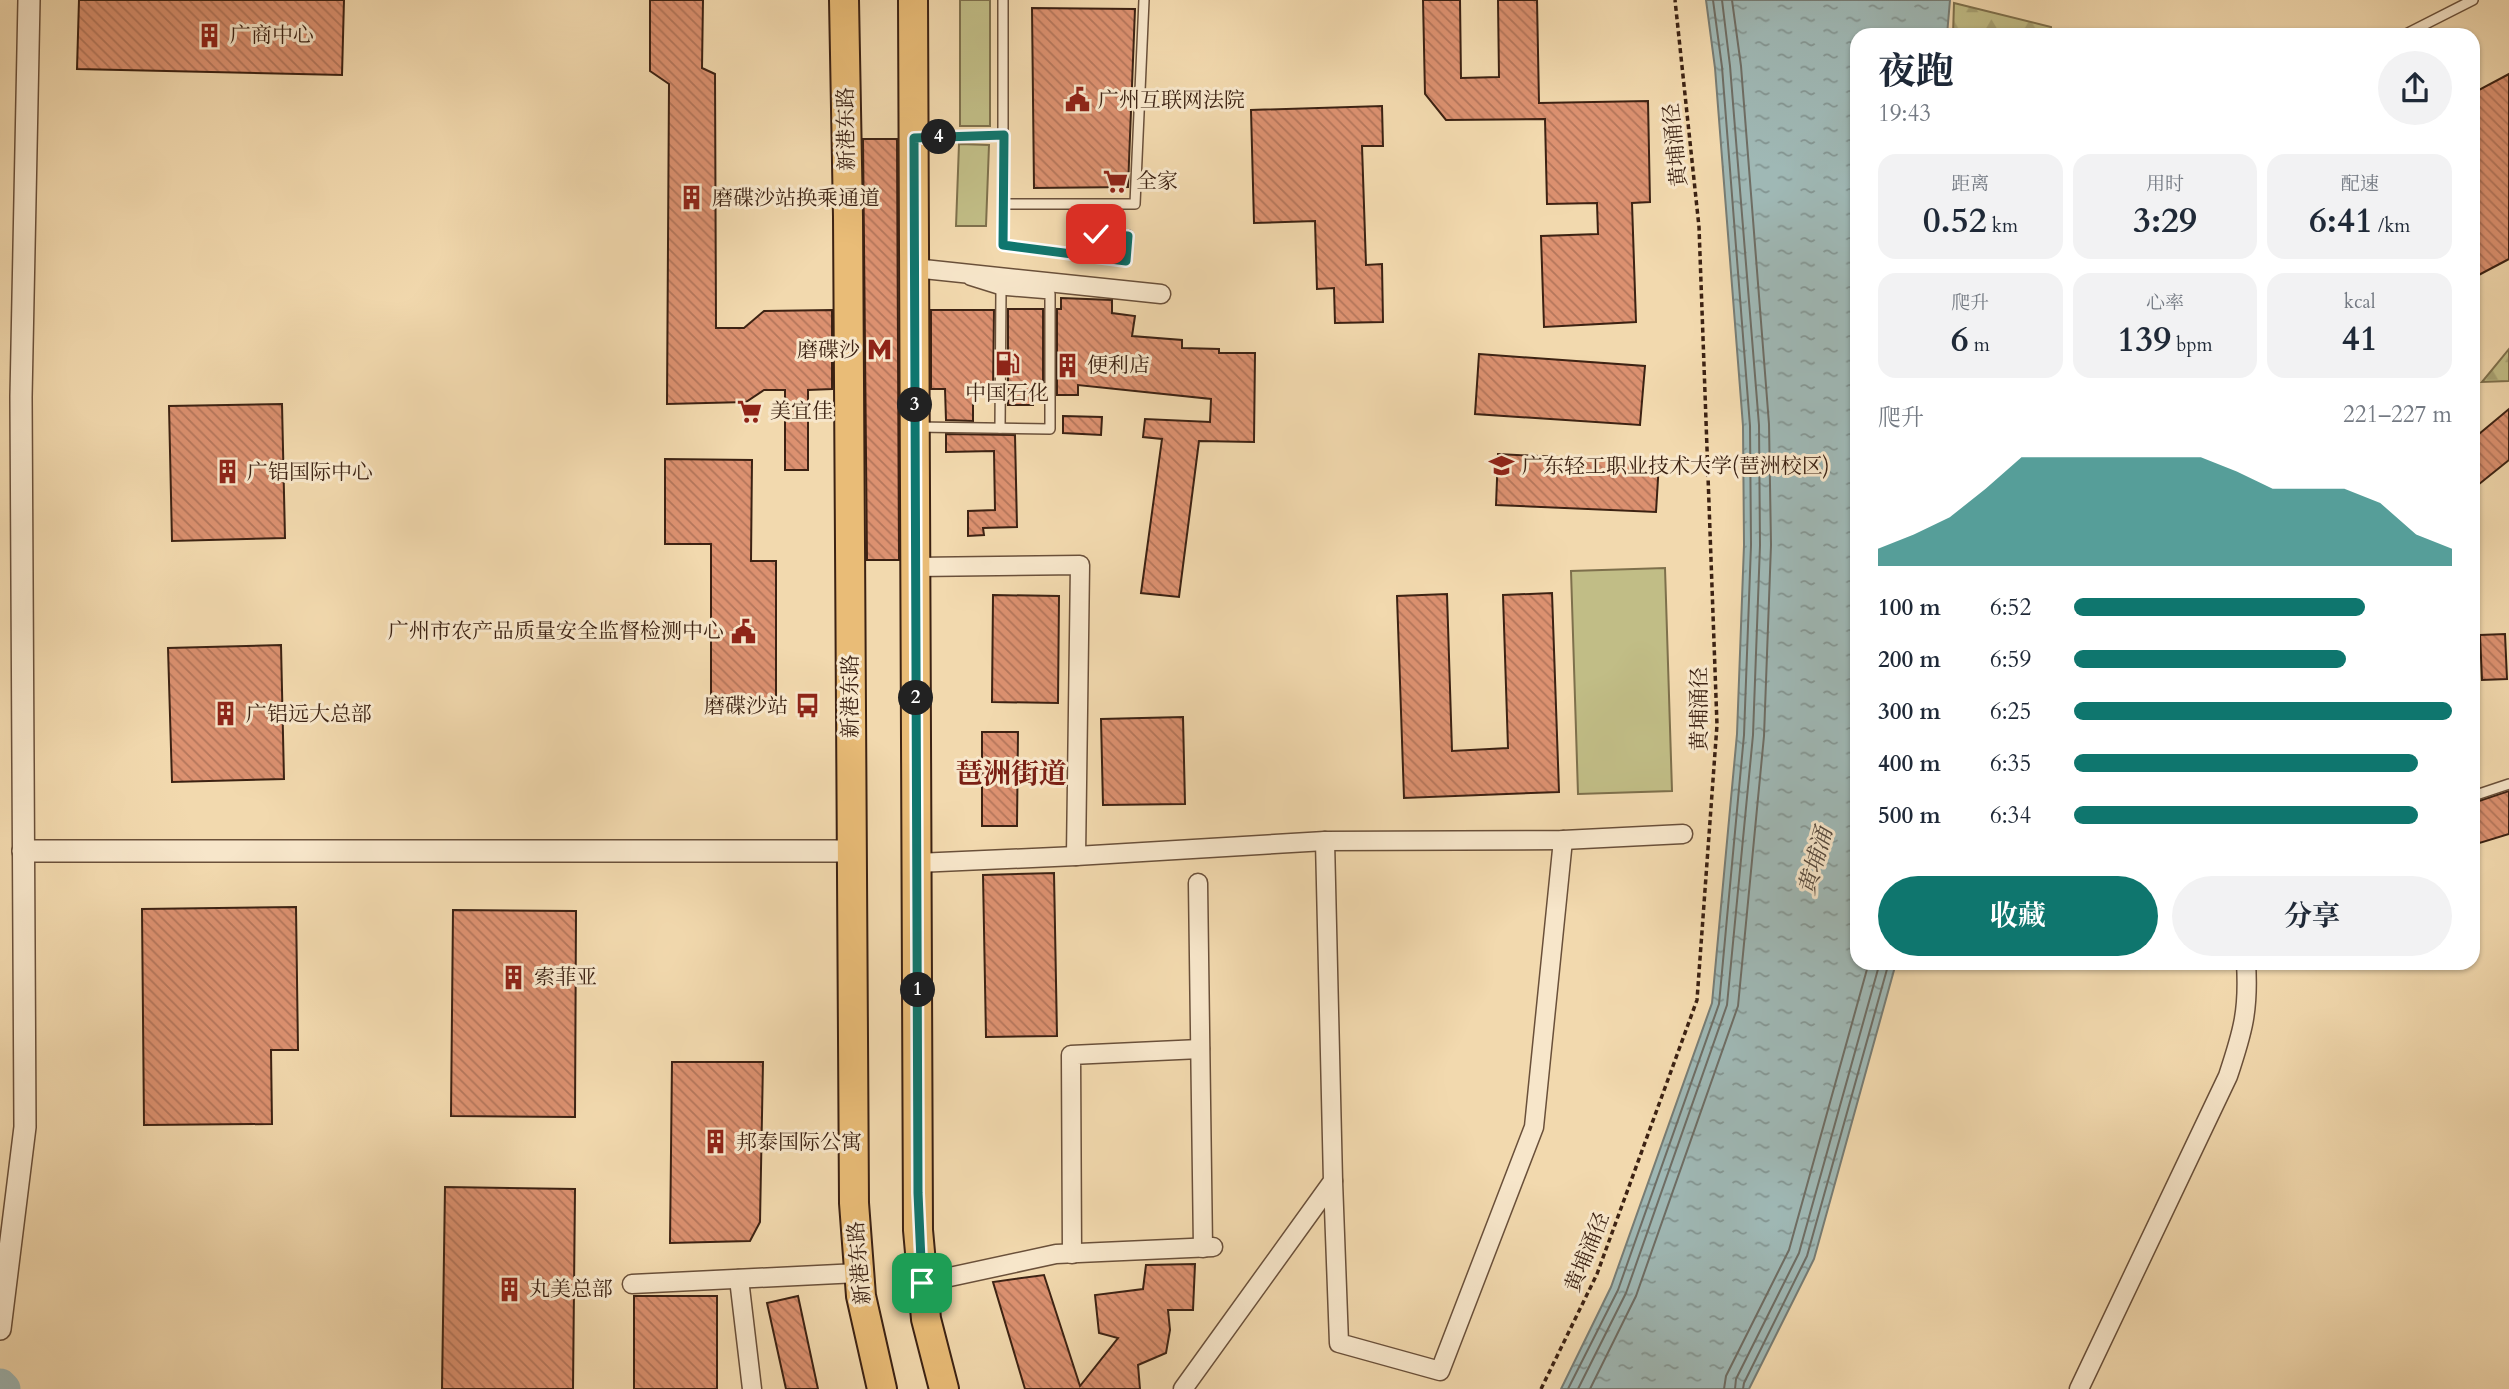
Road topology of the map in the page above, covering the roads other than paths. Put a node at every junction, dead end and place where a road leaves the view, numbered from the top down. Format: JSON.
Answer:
{"nodes":[{"id":1,"x":29,"y":0,"type":"edge"},
{"id":2,"x":844,"y":0,"type":"edge"},
{"id":3,"x":913,"y":0,"type":"edge"},
{"id":4,"x":1003,"y":0,"type":"edge"},
{"id":5,"x":1144,"y":0,"type":"edge"},
{"id":6,"x":2473,"y":0,"type":"edge"},
{"id":7,"x":2418,"y":28,"type":"edge"},
{"id":8,"x":1004,"y":135,"type":"junction"},
{"id":9,"x":914,"y":138,"type":"junction"},
{"id":10,"x":1004,"y":204,"type":"junction"},
{"id":11,"x":1096,"y":234,"type":"dead end"},
{"id":12,"x":925,"y":270,"type":"junction"},
{"id":13,"x":1001,"y":290,"type":"junction"},
{"id":14,"x":1161,"y":294,"type":"dead end"},
{"id":15,"x":915,"y":427,"type":"junction"},
{"id":16,"x":1000,"y":428,"type":"junction"},
{"id":17,"x":916,"y":567,"type":"junction"},
{"id":18,"x":2509,"y":785,"type":"edge"},
{"id":19,"x":2480,"y":794,"type":"edge"},
{"id":20,"x":1683,"y":834,"type":"dead end"},
{"id":21,"x":1563,"y":839,"type":"junction"},
{"id":22,"x":1325,"y":841,"type":"junction"},
{"id":23,"x":23,"y":851,"type":"junction"},
{"id":24,"x":851,"y":851,"type":"junction"},
{"id":25,"x":1076,"y":856,"type":"junction"},
{"id":26,"x":917,"y":863,"type":"junction"},
{"id":27,"x":1198,"y":883,"type":"dead end"},
{"id":28,"x":2246,"y":970,"type":"edge"},
{"id":29,"x":1200,"y":1049,"type":"junction"},
{"id":30,"x":1333,"y":1181,"type":"junction"},
{"id":31,"x":1072,"y":1254,"type":"junction"},
{"id":32,"x":858,"y":1273,"type":"junction"},
{"id":33,"x":739,"y":1279,"type":"junction"},
{"id":34,"x":922,"y":1283,"type":"junction"},
{"id":35,"x":632,"y":1284,"type":"dead end"},
{"id":36,"x":0,"y":1329,"type":"edge"},
{"id":37,"x":752,"y":1389,"type":"edge"},
{"id":38,"x":882,"y":1389,"type":"edge"},
{"id":39,"x":944,"y":1389,"type":"edge"},
{"id":40,"x":1183,"y":1389,"type":"edge"},
{"id":41,"x":2079,"y":1389,"type":"edge"}],
"edges":[{"from":1,"to":23,"type":"street"},
{"from":2,"to":24,"type":"main road","name":"新港东路"},
{"from":3,"to":9,"type":"main road"},
{"from":4,"to":8,"type":"lane"},
{"from":5,"to":10,"type":"lane"},
{"from":6,"to":7,"type":"lane"},
{"from":8,"to":9,"type":"lane"},
{"from":8,"to":10,"type":"lane"},
{"from":9,"to":12,"type":"main road"},
{"from":10,"to":11,"type":"lane"},
{"from":12,"to":13,"type":"lane"},
{"from":12,"to":14,"type":"street"},
{"from":12,"to":15,"type":"main road"},
{"from":13,"to":16,"type":"lane"},
{"from":13,"to":16,"type":"lane"},
{"from":15,"to":16,"type":"lane"},
{"from":15,"to":17,"type":"main road"},
{"from":17,"to":25,"type":"street"},
{"from":17,"to":26,"type":"main road"},
{"from":18,"to":19,"type":"lane"},
{"from":20,"to":21,"type":"street"},
{"from":21,"to":22,"type":"street"},
{"from":21,"to":30,"type":"street"},
{"from":22,"to":25,"type":"street"},
{"from":22,"to":30,"type":"street"},
{"from":23,"to":24,"type":"street"},
{"from":23,"to":36,"type":"street"},
{"from":24,"to":32,"type":"main road","name":"新港东路"},
{"from":25,"to":26,"type":"street"},
{"from":26,"to":34,"type":"main road"},
{"from":27,"to":29,"type":"street"},
{"from":28,"to":41,"type":"street"},
{"from":29,"to":31,"type":"street"},
{"from":29,"to":31,"type":"street"},
{"from":30,"to":40,"type":"street"},
{"from":31,"to":34,"type":"street"},
{"from":32,"to":33,"type":"street"},
{"from":32,"to":38,"type":"main road","name":"新港东路"},
{"from":33,"to":35,"type":"street"},
{"from":33,"to":37,"type":"street"},
{"from":34,"to":39,"type":"main road"}]}
